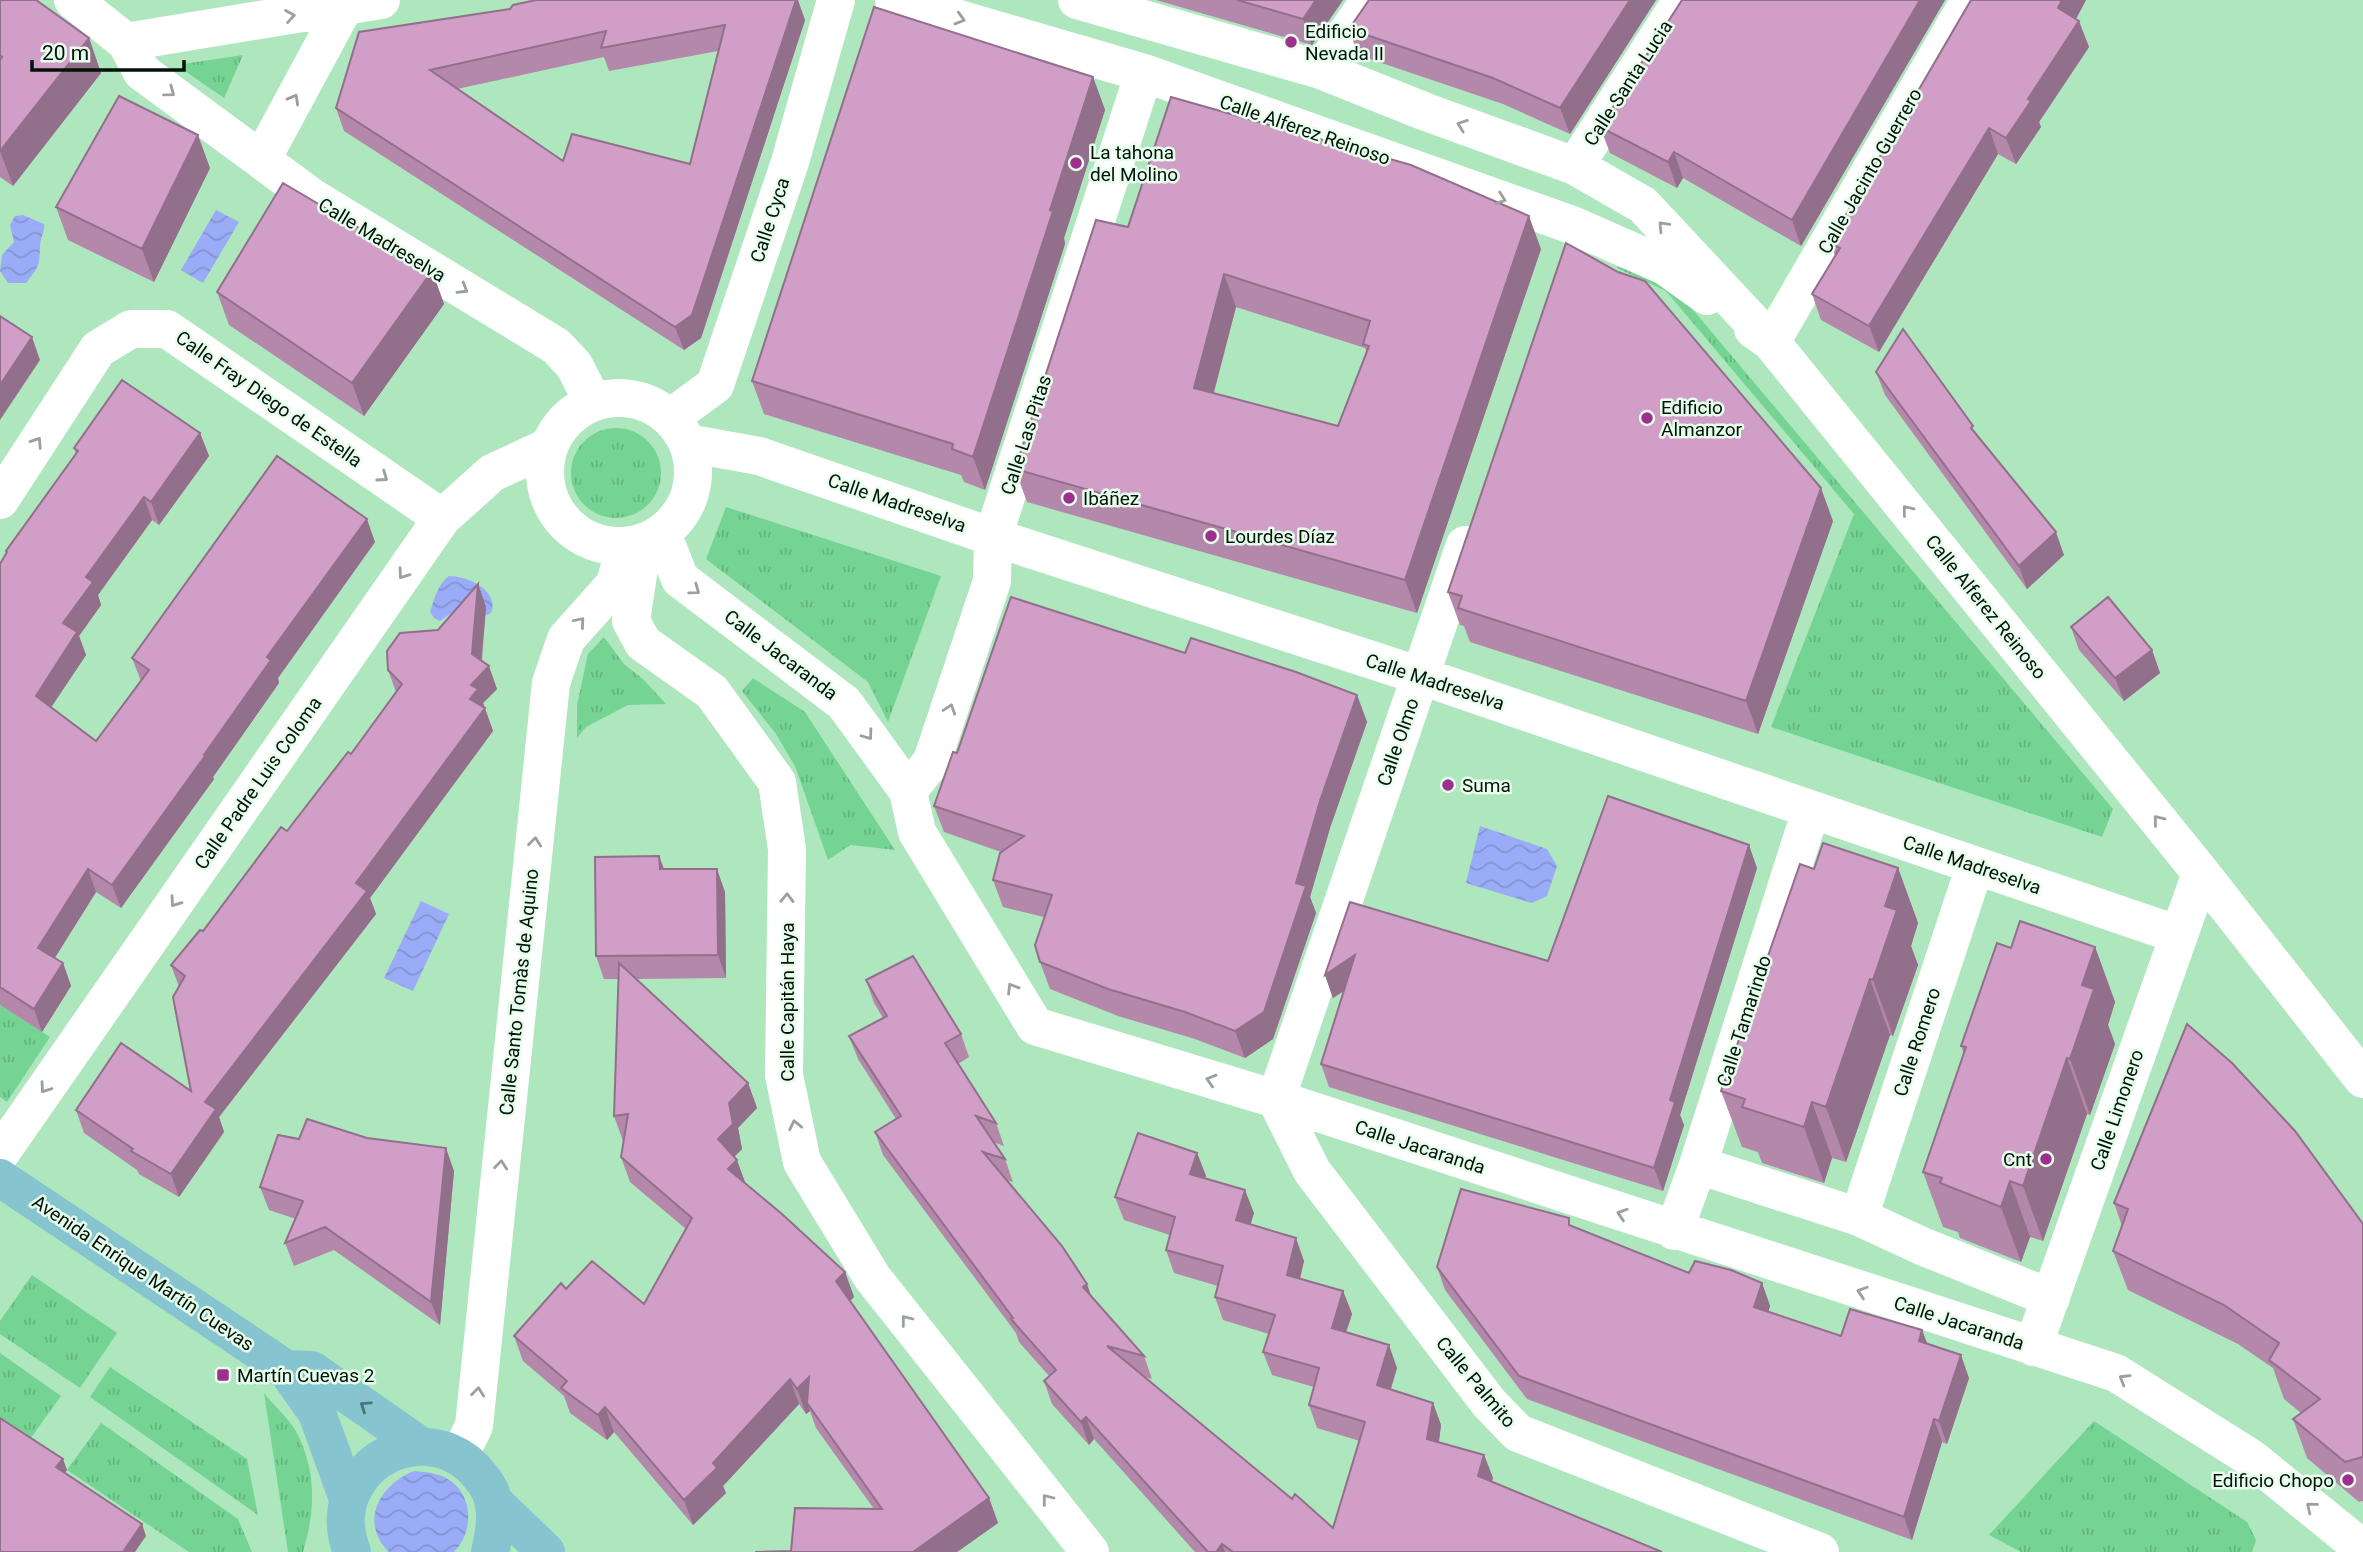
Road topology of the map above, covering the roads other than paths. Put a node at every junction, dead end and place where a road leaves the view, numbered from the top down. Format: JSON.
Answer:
{"nodes":[{"id":1,"x":73,"y":0,"type":"edge"},
{"id":2,"x":382,"y":0,"type":"edge"},
{"id":3,"x":836,"y":0,"type":"edge"},
{"id":4,"x":894,"y":0,"type":"edge"},
{"id":5,"x":1077,"y":0,"type":"edge"},
{"id":6,"x":1370,"y":0,"type":"edge"},
{"id":7,"x":1682,"y":0,"type":"edge"},
{"id":8,"x":1970,"y":0,"type":"edge"},
{"id":9,"x":344,"y":7,"type":"junction"},
{"id":10,"x":1168,"y":13,"type":"edge"},
{"id":11,"x":126,"y":42,"type":"junction"},
{"id":12,"x":1321,"y":70,"type":"junction"},
{"id":13,"x":1144,"y":74,"type":"junction"},
{"id":14,"x":262,"y":159,"type":"junction"},
{"id":15,"x":1575,"y":166,"type":"junction"},
{"id":16,"x":1572,"y":225,"type":"junction"},
{"id":17,"x":1559,"y":263,"type":"edge"},
{"id":18,"x":1771,"y":342,"type":"junction"},
{"id":19,"x":593,"y":402,"type":"junction"},
{"id":20,"x":679,"y":430,"type":"junction"},
{"id":21,"x":548,"y":447,"type":"junction"},
{"id":22,"x":0,"y":499,"type":"edge"},
{"id":23,"x":1477,"y":508,"type":"edge"},
{"id":24,"x":442,"y":518,"type":"junction"},
{"id":25,"x":993,"y":537,"type":"junction"},
{"id":26,"x":643,"y":541,"type":"junction"},
{"id":27,"x":1421,"y":676,"type":"junction"},
{"id":28,"x":908,"y":791,"type":"junction"},
{"id":29,"x":1811,"y":810,"type":"junction"},
{"id":30,"x":1975,"y":866,"type":"junction"},
{"id":31,"x":2201,"y":873,"type":"junction"},
{"id":32,"x":2179,"y":935,"type":"junction"},
{"id":33,"x":2363,"y":1079,"type":"edge"},
{"id":34,"x":1276,"y":1099,"type":"junction"},
{"id":35,"x":0,"y":1154,"type":"edge"},
{"id":36,"x":1698,"y":1165,"type":"junction"},
{"id":37,"x":0,"y":1178,"type":"edge"},
{"id":38,"x":1859,"y":1217,"type":"junction"},
{"id":39,"x":1674,"y":1231,"type":"junction"},
{"id":40,"x":2051,"y":1298,"type":"junction"},
{"id":41,"x":2033,"y":1347,"type":"junction"},
{"id":42,"x":286,"y":1369,"type":"junction"},
{"id":43,"x":421,"y":1446,"type":"junction"},
{"id":44,"x":460,"y":1457,"type":"junction"},
{"id":45,"x":348,"y":1499,"type":"junction"},
{"id":46,"x":494,"y":1502,"type":"junction"},
{"id":47,"x":2358,"y":1548,"type":"edge"},
{"id":48,"x":350,"y":1551,"type":"edge"},
{"id":49,"x":490,"y":1552,"type":"edge"},
{"id":50,"x":546,"y":1552,"type":"edge"},
{"id":51,"x":1090,"y":1552,"type":"edge"},
{"id":52,"x":1820,"y":1552,"type":"edge"}],
"edges":[{"from":1,"to":11,"type":"street"},
{"from":2,"to":9,"type":"street"},
{"from":3,"to":20,"type":"street","name":"Calle Cyca"},
{"from":4,"to":13,"type":"street","name":"Calle Alferez Reinoso","one_way":true},
{"from":5,"to":10,"type":"street","name":"Calle Alferez Reinoso"},
{"from":6,"to":12,"type":"street"},
{"from":7,"to":15,"type":"street","name":"Calle Santa Lucia"},
{"from":8,"to":18,"type":"street","name":"Calle Jacinto Guerrero"},
{"from":11,"to":9,"type":"street","one_way":true},
{"from":14,"to":9,"type":"street","one_way":true},
{"from":10,"to":12,"type":"street","name":"Calle Alferez Reinoso"},
{"from":11,"to":14,"type":"street","name":"Calle Madreselva","one_way":true},
{"from":15,"to":12,"type":"street","name":"Calle Alferez Reinoso","one_way":true},
{"from":13,"to":16,"type":"street","name":"Calle Alferez Reinoso","one_way":true},
{"from":13,"to":25,"type":"street","name":"Calle Las Pitas"},
{"from":14,"to":19,"type":"street","name":"Calle Madreselva","one_way":true},
{"from":18,"to":15,"type":"street","name":"Calle Alferez Reinoso","one_way":true},
{"from":16,"to":17,"type":"street"},
{"from":16,"to":18,"type":"street","name":"Calle Alferez Reinoso"},
{"from":31,"to":18,"type":"street","name":"Calle Alferez Reinoso","one_way":true},
{"from":19,"to":20,"type":"street"},
{"from":19,"to":21,"type":"street"},
{"from":20,"to":25,"type":"street","name":"Calle Madreselva"},
{"from":20,"to":26,"type":"street"},
{"from":21,"to":24,"type":"street","name":"Calle Padre Luis Coloma"},
{"from":21,"to":26,"type":"street"},
{"from":22,"to":24,"type":"street","name":"Calle Fray Diego de Estella","one_way":true},
{"from":23,"to":27,"type":"street","name":"Calle Olmo"},
{"from":24,"to":35,"type":"street","name":"Calle Padre Luis Coloma","one_way":true},
{"from":25,"to":27,"type":"street","name":"Calle Madreselva"},
{"from":28,"to":25,"type":"street","name":"Calle Las Pitas","one_way":true},
{"from":26,"to":28,"type":"street","name":"Calle Jacaranda","one_way":true},
{"from":44,"to":26,"type":"street","name":"Calle Santo Tomàs de Aquino","one_way":true},
{"from":51,"to":26,"type":"street","name":"Calle Capitán Haya","one_way":true},
{"from":27,"to":29,"type":"street","name":"Calle Madreselva"},
{"from":27,"to":34,"type":"street","name":"Calle Olmo"},
{"from":34,"to":28,"type":"street","name":"Calle Jacaranda","one_way":true},
{"from":29,"to":30,"type":"street","name":"Calle Madreselva"},
{"from":29,"to":36,"type":"street","name":"Calle Tamarindo"},
{"from":30,"to":32,"type":"street","name":"Calle Madreselva"},
{"from":30,"to":38,"type":"street","name":"Calle Romero"},
{"from":31,"to":32,"type":"street","name":"Calle Limonero"},
{"from":31,"to":33,"type":"street"},
{"from":32,"to":40,"type":"street","name":"Calle Limonero"},
{"from":39,"to":34,"type":"street","name":"Calle Jacaranda","one_way":true},
{"from":34,"to":52,"type":"street","name":"Calle Palmito"},
{"from":36,"to":38,"type":"street"},
{"from":36,"to":39,"type":"street","name":"Calle Tamarindo"},
{"from":37,"to":42,"type":"main road","name":"Avenida Enrique Martín Cuevas"},
{"from":38,"to":40,"type":"street"},
{"from":41,"to":39,"type":"street","name":"Calle Jacaranda","one_way":true},
{"from":40,"to":41,"type":"street","name":"Calle Limonero"},
{"from":47,"to":41,"type":"street","name":"Calle Jacaranda","one_way":true},
{"from":43,"to":42,"type":"main road","name":"Avenida Enrique Martín Cuevas","one_way":true},
{"from":42,"to":45,"type":"main road","name":"Avenida Enrique Martín Cuevas"},
{"from":43,"to":44,"type":"main road"},
{"from":43,"to":45,"type":"main road"},
{"from":44,"to":46,"type":"main road"},
{"from":45,"to":48,"type":"main road"},
{"from":46,"to":49,"type":"main road"},
{"from":46,"to":50,"type":"main road"}]}
